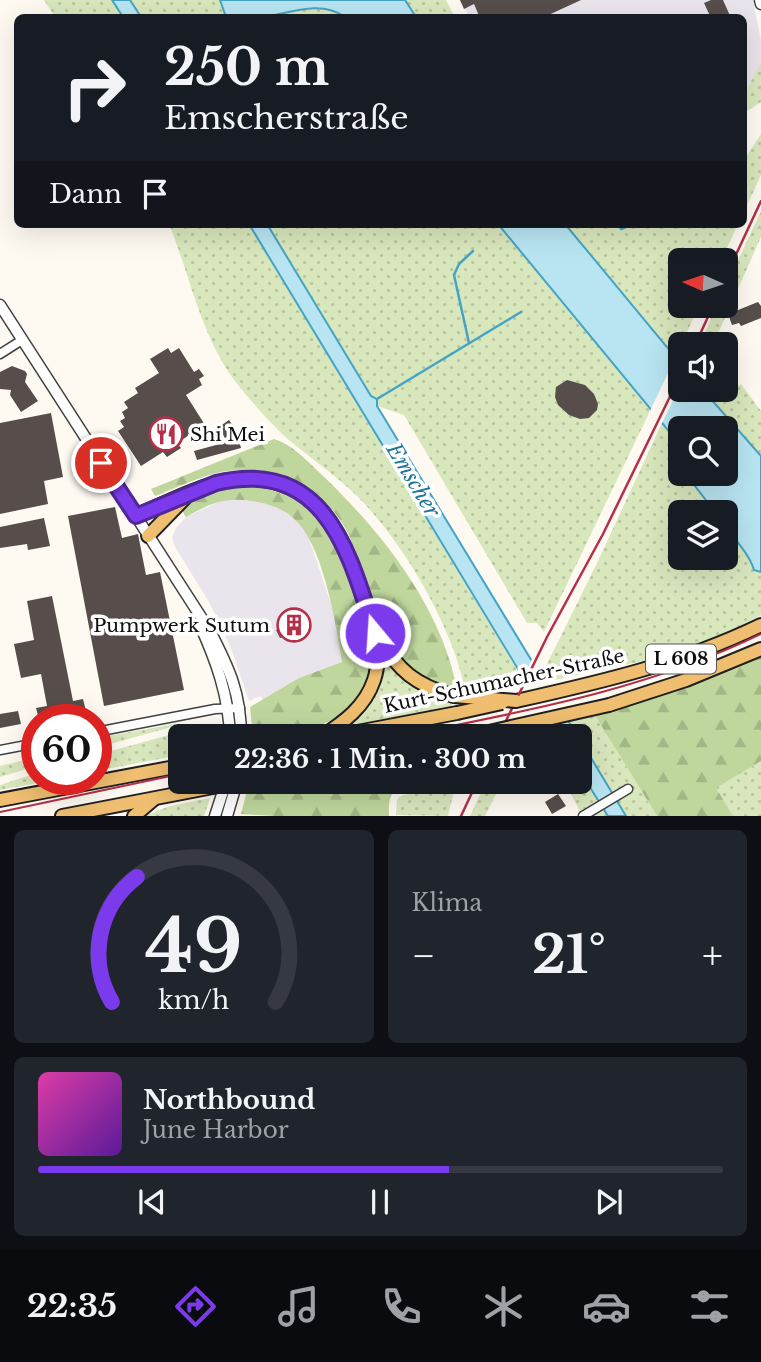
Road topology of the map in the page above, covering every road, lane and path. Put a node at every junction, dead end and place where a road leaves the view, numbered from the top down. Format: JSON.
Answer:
{"nodes":[{"id":1,"x":0,"y":305,"type":"edge"},
{"id":2,"x":22,"y":340,"type":"junction"},
{"id":3,"x":0,"y":354,"type":"edge"},
{"id":4,"x":191,"y":493,"type":"junction"},
{"id":5,"x":136,"y":516,"type":"junction"},
{"id":6,"x":148,"y":536,"type":"junction"},
{"id":7,"x":188,"y":599,"type":"junction"},
{"id":8,"x":761,"y":625,"type":"edge"},
{"id":9,"x":375,"y":633,"type":"junction"},
{"id":10,"x":761,"y":649,"type":"edge"},
{"id":11,"x":516,"y":701,"type":"junction"},
{"id":12,"x":240,"y":708,"type":"junction"},
{"id":13,"x":228,"y":709,"type":"junction"},
{"id":14,"x":229,"y":724,"type":"edge"},
{"id":15,"x":241,"y":724,"type":"edge"},
{"id":16,"x":340,"y":724,"type":"edge"},
{"id":17,"x":399,"y":724,"type":"edge"},
{"id":18,"x":525,"y":724,"type":"edge"},
{"id":19,"x":112,"y":729,"type":"edge"},
{"id":20,"x":21,"y":746,"type":"edge"},
{"id":21,"x":0,"y":750,"type":"edge"},
{"id":22,"x":168,"y":768,"type":"edge"},
{"id":23,"x":628,"y":789,"type":"dead end"},
{"id":24,"x":176,"y":794,"type":"edge"},
{"id":25,"x":220,"y":794,"type":"edge"},
{"id":26,"x":231,"y":794,"type":"edge"},
{"id":27,"x":156,"y":798,"type":"junction"},
{"id":28,"x":0,"y":800,"type":"edge"},
{"id":29,"x":586,"y":814,"type":"edge"},
{"id":30,"x":62,"y":816,"type":"edge"},
{"id":31,"x":134,"y":816,"type":"edge"},
{"id":32,"x":219,"y":816,"type":"edge"}],
"edges":[{"from":1,"to":2,"type":"street"},
{"from":2,"to":3,"type":"street"},
{"from":2,"to":5,"type":"street"},
{"from":4,"to":5,"type":"main road","number":"L 608"},
{"from":4,"to":6,"type":"main road","number":"L 608"},
{"from":4,"to":9,"type":"main road","number":"L 608"},
{"from":5,"to":6,"type":"street"},
{"from":6,"to":7,"type":"street"},
{"from":7,"to":12,"type":"street"},
{"from":7,"to":13,"type":"street"},
{"from":8,"to":11,"type":"main road","name":"Kurt-Schumacher-Straße","number":"L 608"},
{"from":9,"to":11,"type":"main road","number":"L 608","bridge":true},
{"from":9,"to":16,"type":"main road","number":"L 608"},
{"from":10,"to":18,"type":"main road","number":"L 608","bridge":true},
{"from":11,"to":17,"type":"main road","name":"Kurt-Schumacher-Straße","number":"L 608","bridge":true},
{"from":12,"to":13,"type":"street"},
{"from":12,"to":15,"type":"street"},
{"from":13,"to":14,"type":"street"},
{"from":13,"to":19,"type":"street"},
{"from":20,"to":21,"type":"street"},
{"from":22,"to":28,"type":"main road"},
{"from":23,"to":29,"type":"street"},
{"from":24,"to":27,"type":"main road"},
{"from":25,"to":32,"type":"street"},
{"from":26,"to":32,"type":"street"},
{"from":27,"to":30,"type":"main road"},
{"from":27,"to":31,"type":"main road"}]}
